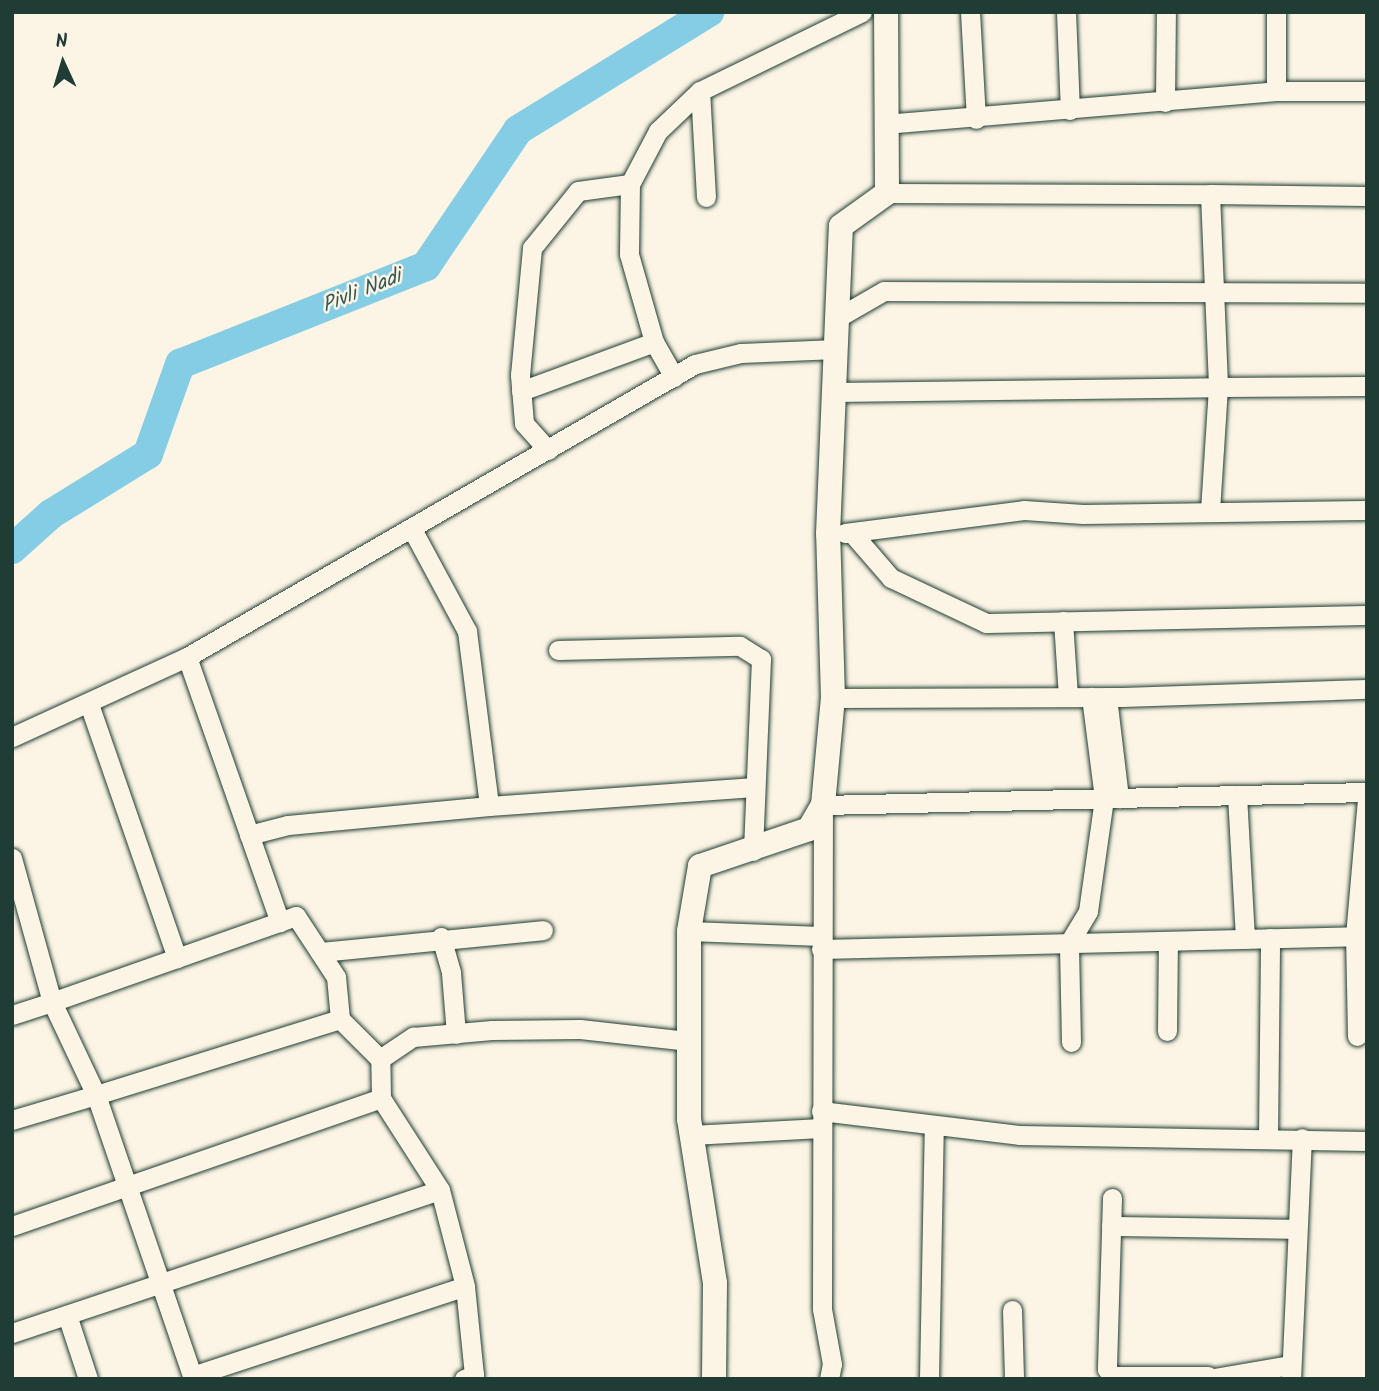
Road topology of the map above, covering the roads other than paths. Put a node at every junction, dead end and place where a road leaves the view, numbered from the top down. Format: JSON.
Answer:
{"nodes":[{"id":1,"x":862,"y":12,"type":"edge"},
{"id":2,"x":886,"y":12,"type":"edge"},
{"id":3,"x":970,"y":12,"type":"edge"},
{"id":4,"x":1066,"y":12,"type":"edge"},
{"id":5,"x":1166,"y":12,"type":"edge"},
{"id":6,"x":1276,"y":12,"type":"edge"},
{"id":7,"x":700,"y":91,"type":"junction"},
{"id":8,"x":1276,"y":91,"type":"junction"},
{"id":9,"x":1367,"y":91,"type":"edge"},
{"id":10,"x":1165,"y":102,"type":"junction"},
{"id":11,"x":1070,"y":110,"type":"junction"},
{"id":12,"x":976,"y":119,"type":"junction"},
{"id":13,"x":885,"y":124,"type":"junction"},
{"id":14,"x":630,"y":184,"type":"junction"},
{"id":15,"x":887,"y":193,"type":"junction"},
{"id":16,"x":1210,"y":194,"type":"junction"},
{"id":17,"x":1367,"y":196,"type":"edge"},
{"id":18,"x":706,"y":197,"type":"dead end"},
{"id":19,"x":1214,"y":291,"type":"junction"},
{"id":20,"x":1367,"y":293,"type":"edge"},
{"id":21,"x":837,"y":318,"type":"junction"},
{"id":22,"x":654,"y":342,"type":"junction"},
{"id":23,"x":836,"y":349,"type":"junction"},
{"id":24,"x":674,"y":377,"type":"junction"},
{"id":25,"x":1367,"y":386,"type":"edge"},
{"id":26,"x":1218,"y":387,"type":"junction"},
{"id":27,"x":521,"y":391,"type":"junction"},
{"id":28,"x":834,"y":392,"type":"junction"},
{"id":29,"x":548,"y":450,"type":"junction"},
{"id":30,"x":1367,"y":510,"type":"edge"},
{"id":31,"x":1210,"y":512,"type":"junction"},
{"id":32,"x":412,"y":529,"type":"junction"},
{"id":33,"x":840,"y":533,"type":"junction"},
{"id":34,"x":1367,"y":615,"type":"edge"},
{"id":35,"x":1063,"y":621,"type":"junction"},
{"id":36,"x":558,"y":650,"type":"dead end"},
{"id":37,"x":187,"y":657,"type":"junction"},
{"id":38,"x":1367,"y":689,"type":"edge"},
{"id":39,"x":1068,"y":697,"type":"junction"},
{"id":40,"x":1099,"y":697,"type":"junction"},
{"id":41,"x":833,"y":698,"type":"junction"},
{"id":42,"x":89,"y":704,"type":"junction"},
{"id":43,"x":12,"y":737,"type":"edge"},
{"id":44,"x":754,"y":787,"type":"junction"},
{"id":45,"x":1367,"y":792,"type":"edge"},
{"id":46,"x":1237,"y":795,"type":"junction"},
{"id":47,"x":1112,"y":798,"type":"junction"},
{"id":48,"x":1367,"y":799,"type":"edge"},
{"id":49,"x":823,"y":805,"type":"junction"},
{"id":50,"x":489,"y":806,"type":"junction"},
{"id":51,"x":249,"y":835,"type":"junction"},
{"id":52,"x":753,"y":851,"type":"junction"},
{"id":53,"x":12,"y":858,"type":"edge"},
{"id":54,"x":280,"y":922,"type":"junction"},
{"id":55,"x":543,"y":930,"type":"dead end"},
{"id":56,"x":689,"y":931,"type":"junction"},
{"id":57,"x":1361,"y":936,"type":"edge"},
{"id":58,"x":440,"y":937,"type":"junction"},
{"id":59,"x":1270,"y":938,"type":"junction"},
{"id":60,"x":1245,"y":939,"type":"junction"},
{"id":61,"x":1168,"y":941,"type":"junction"},
{"id":62,"x":821,"y":943,"type":"junction"},
{"id":63,"x":1069,"y":943,"type":"junction"},
{"id":64,"x":320,"y":952,"type":"junction"},
{"id":65,"x":177,"y":958,"type":"junction"},
{"id":66,"x":52,"y":1002,"type":"junction"},
{"id":67,"x":12,"y":1015,"type":"edge"},
{"id":68,"x":340,"y":1019,"type":"junction"},
{"id":69,"x":1167,"y":1031,"type":"dead end"},
{"id":70,"x":456,"y":1034,"type":"junction"},
{"id":71,"x":1357,"y":1036,"type":"dead end"},
{"id":72,"x":689,"y":1041,"type":"junction"},
{"id":73,"x":1071,"y":1042,"type":"dead end"},
{"id":74,"x":380,"y":1059,"type":"junction"},
{"id":75,"x":96,"y":1095,"type":"junction"},
{"id":76,"x":381,"y":1098,"type":"junction"},
{"id":77,"x":821,"y":1119,"type":"junction"},
{"id":78,"x":12,"y":1120,"type":"edge"},
{"id":79,"x":934,"y":1125,"type":"junction"},
{"id":80,"x":691,"y":1135,"type":"junction"},
{"id":81,"x":1268,"y":1137,"type":"junction"},
{"id":82,"x":1302,"y":1138,"type":"junction"},
{"id":83,"x":1367,"y":1140,"type":"edge"},
{"id":84,"x":127,"y":1188,"type":"junction"},
{"id":85,"x":440,"y":1190,"type":"junction"},
{"id":86,"x":1112,"y":1198,"type":"dead end"},
{"id":87,"x":12,"y":1226,"type":"edge"},
{"id":88,"x":1111,"y":1226,"type":"junction"},
{"id":89,"x":1295,"y":1229,"type":"junction"},
{"id":90,"x":161,"y":1284,"type":"junction"},
{"id":91,"x":466,"y":1286,"type":"junction"},
{"id":92,"x":1012,"y":1310,"type":"dead end"},
{"id":93,"x":67,"y":1315,"type":"junction"},
{"id":94,"x":12,"y":1333,"type":"edge"},
{"id":95,"x":1291,"y":1372,"type":"edge"},
{"id":96,"x":193,"y":1377,"type":"edge"},
{"id":97,"x":471,"y":1378,"type":"edge"},
{"id":98,"x":1208,"y":1378,"type":"edge"},
{"id":99,"x":88,"y":1379,"type":"edge"},
{"id":100,"x":714,"y":1379,"type":"edge"},
{"id":101,"x":829,"y":1379,"type":"edge"},
{"id":102,"x":929,"y":1379,"type":"edge"},
{"id":103,"x":1014,"y":1379,"type":"edge"}],
"edges":[{"from":1,"to":7,"type":"street"},
{"from":2,"to":13,"type":"street"},
{"from":3,"to":12,"type":"street"},
{"from":4,"to":11,"type":"street"},
{"from":5,"to":10,"type":"street"},
{"from":6,"to":8,"type":"street"},
{"from":7,"to":14,"type":"street"},
{"from":7,"to":18,"type":"street"},
{"from":8,"to":9,"type":"street"},
{"from":8,"to":10,"type":"street"},
{"from":10,"to":11,"type":"street"},
{"from":11,"to":12,"type":"street"},
{"from":12,"to":13,"type":"street"},
{"from":13,"to":15,"type":"street"},
{"from":14,"to":22,"type":"street"},
{"from":14,"to":27,"type":"street"},
{"from":15,"to":16,"type":"street"},
{"from":15,"to":21,"type":"street"},
{"from":16,"to":17,"type":"street"},
{"from":16,"to":19,"type":"street"},
{"from":19,"to":20,"type":"street"},
{"from":19,"to":21,"type":"street"},
{"from":19,"to":26,"type":"street"},
{"from":21,"to":23,"type":"street"},
{"from":22,"to":24,"type":"street"},
{"from":22,"to":27,"type":"street"},
{"from":23,"to":24,"type":"street"},
{"from":23,"to":28,"type":"street"},
{"from":24,"to":29,"type":"street"},
{"from":25,"to":26,"type":"street"},
{"from":26,"to":28,"type":"street"},
{"from":26,"to":31,"type":"street"},
{"from":27,"to":29,"type":"street"},
{"from":28,"to":33,"type":"street"},
{"from":29,"to":32,"type":"street"},
{"from":30,"to":31,"type":"street"},
{"from":31,"to":33,"type":"street"},
{"from":32,"to":37,"type":"street"},
{"from":32,"to":50,"type":"street"},
{"from":33,"to":35,"type":"street"},
{"from":33,"to":41,"type":"street"},
{"from":34,"to":35,"type":"street"},
{"from":35,"to":39,"type":"street"},
{"from":36,"to":44,"type":"street"},
{"from":37,"to":42,"type":"street"},
{"from":37,"to":51,"type":"street"},
{"from":38,"to":40,"type":"street"},
{"from":39,"to":40,"type":"street"},
{"from":39,"to":41,"type":"street"},
{"from":40,"to":47,"type":"street"},
{"from":41,"to":49,"type":"street"},
{"from":42,"to":43,"type":"street"},
{"from":42,"to":65,"type":"street"},
{"from":44,"to":50,"type":"street"},
{"from":44,"to":52,"type":"street"},
{"from":45,"to":46,"type":"street"},
{"from":46,"to":47,"type":"street"},
{"from":46,"to":60,"type":"street"},
{"from":47,"to":49,"type":"street"},
{"from":47,"to":63,"type":"street"},
{"from":48,"to":57,"type":"street"},
{"from":49,"to":52,"type":"street"},
{"from":49,"to":62,"type":"street"},
{"from":50,"to":51,"type":"street"},
{"from":51,"to":54,"type":"street"},
{"from":52,"to":56,"type":"street"},
{"from":53,"to":66,"type":"street"},
{"from":54,"to":64,"type":"street"},
{"from":54,"to":65,"type":"street"},
{"from":55,"to":58,"type":"street"},
{"from":56,"to":62,"type":"street"},
{"from":56,"to":72,"type":"street"},
{"from":57,"to":59,"type":"street"},
{"from":57,"to":71,"type":"street"},
{"from":58,"to":64,"type":"street"},
{"from":58,"to":70,"type":"street"},
{"from":59,"to":60,"type":"street"},
{"from":59,"to":81,"type":"street"},
{"from":60,"to":61,"type":"street"},
{"from":61,"to":63,"type":"street"},
{"from":61,"to":69,"type":"street"},
{"from":62,"to":63,"type":"street"},
{"from":62,"to":77,"type":"street"},
{"from":63,"to":73,"type":"street"},
{"from":64,"to":68,"type":"street"},
{"from":65,"to":66,"type":"street"},
{"from":66,"to":67,"type":"street"},
{"from":66,"to":75,"type":"street"},
{"from":68,"to":74,"type":"street"},
{"from":68,"to":75,"type":"street"},
{"from":70,"to":72,"type":"street"},
{"from":70,"to":74,"type":"street"},
{"from":72,"to":80,"type":"street"},
{"from":74,"to":76,"type":"street"},
{"from":75,"to":78,"type":"street"},
{"from":75,"to":84,"type":"street"},
{"from":76,"to":84,"type":"street"},
{"from":76,"to":85,"type":"street"},
{"from":77,"to":79,"type":"street"},
{"from":77,"to":80,"type":"street"},
{"from":77,"to":101,"type":"street"},
{"from":79,"to":81,"type":"street"},
{"from":79,"to":102,"type":"street"},
{"from":80,"to":100,"type":"street"},
{"from":81,"to":82,"type":"street"},
{"from":82,"to":83,"type":"street"},
{"from":82,"to":89,"type":"street"},
{"from":84,"to":87,"type":"street"},
{"from":84,"to":90,"type":"street"},
{"from":85,"to":90,"type":"street"},
{"from":85,"to":91,"type":"street"},
{"from":86,"to":88,"type":"street"},
{"from":88,"to":89,"type":"street"},
{"from":88,"to":98,"type":"street"},
{"from":89,"to":95,"type":"street"},
{"from":90,"to":93,"type":"street"},
{"from":90,"to":96,"type":"street"},
{"from":91,"to":96,"type":"street"},
{"from":91,"to":97,"type":"street"},
{"from":92,"to":103,"type":"street"},
{"from":93,"to":94,"type":"street"},
{"from":93,"to":99,"type":"street"},
{"from":95,"to":98,"type":"street"}]}
